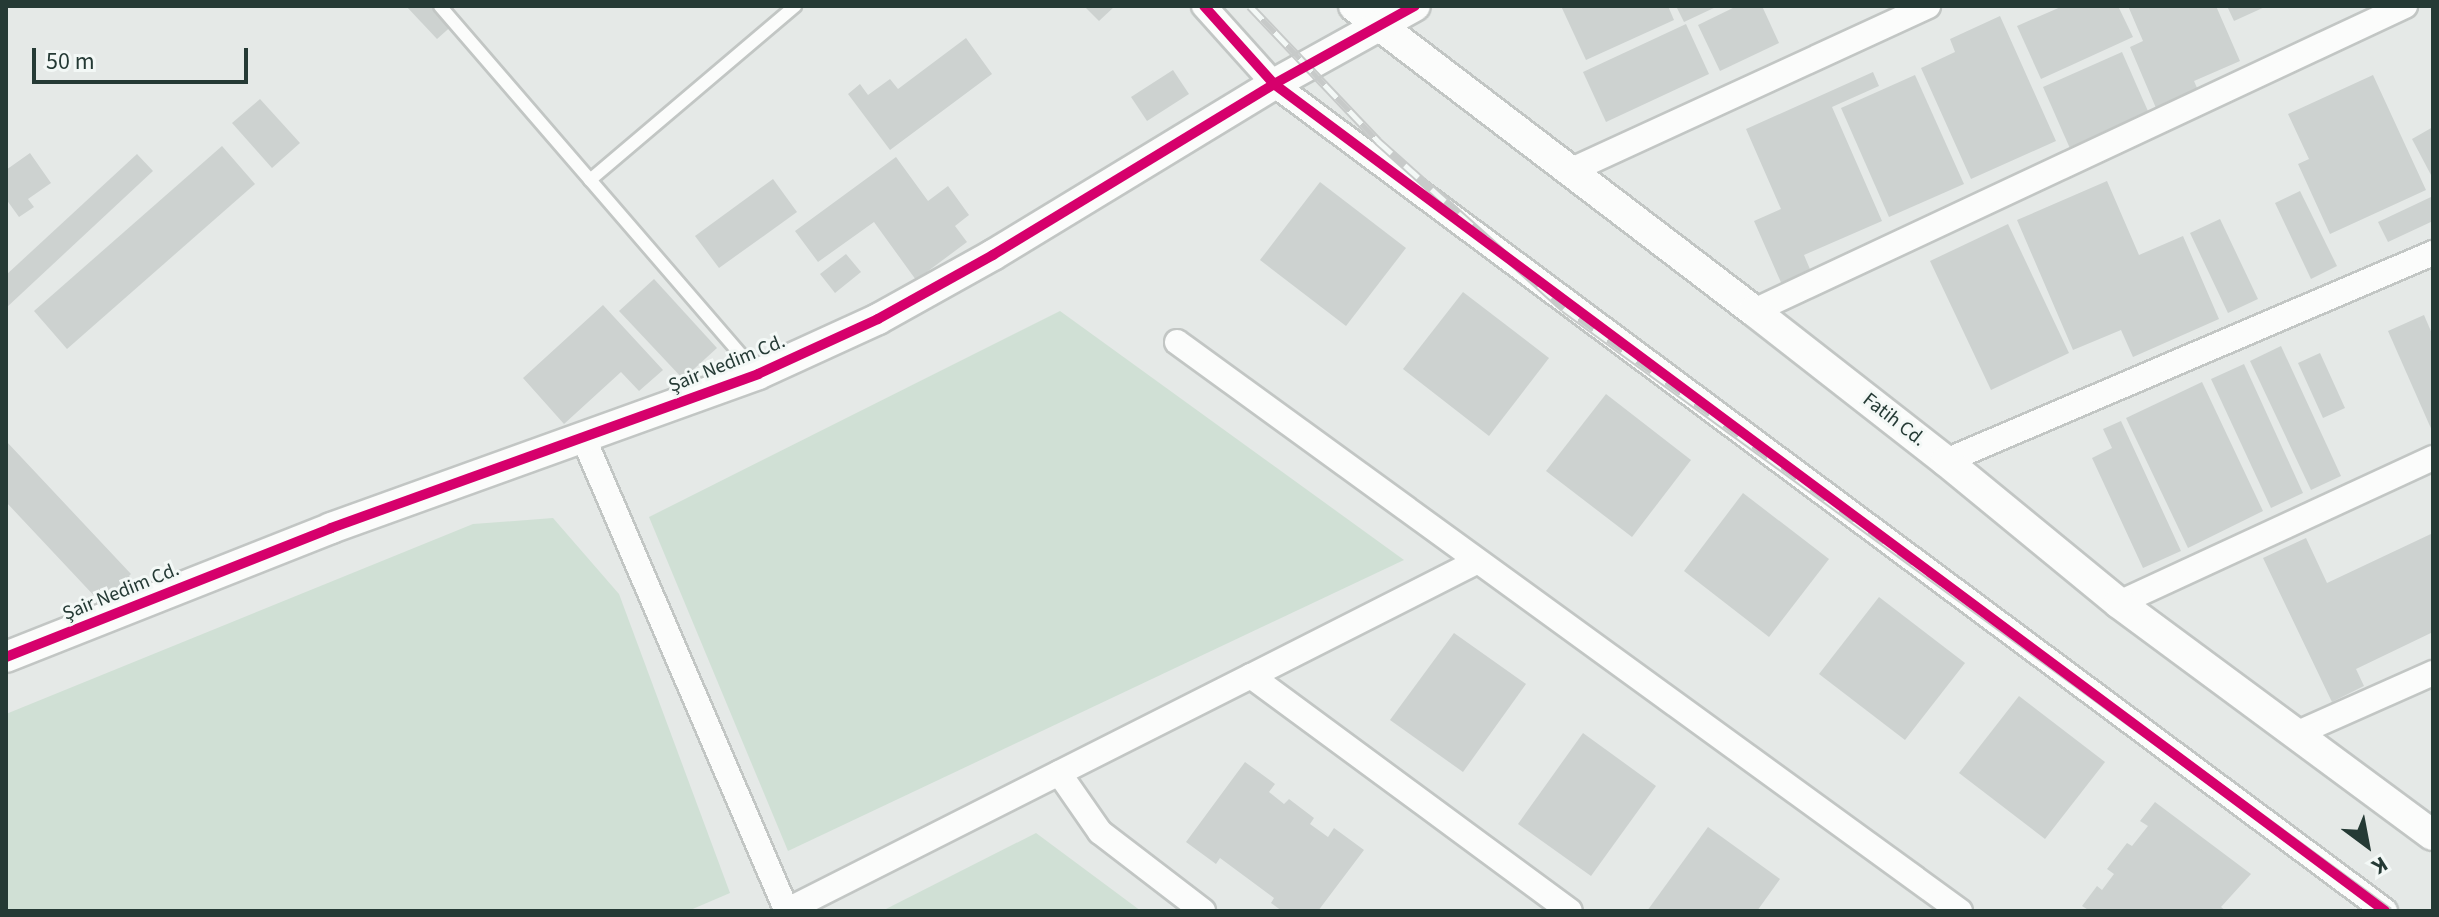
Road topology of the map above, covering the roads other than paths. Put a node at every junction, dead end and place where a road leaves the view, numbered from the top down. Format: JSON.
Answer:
{"nodes":[{"id":1,"x":440,"y":6,"type":"edge"},
{"id":2,"x":795,"y":6,"type":"edge"},
{"id":3,"x":1204,"y":6,"type":"edge"},
{"id":4,"x":1354,"y":6,"type":"edge"},
{"id":5,"x":1415,"y":6,"type":"edge"},
{"id":6,"x":1928,"y":6,"type":"edge"},
{"id":7,"x":2405,"y":6,"type":"edge"},
{"id":8,"x":1379,"y":24,"type":"junction"},
{"id":9,"x":1274,"y":84,"type":"junction"},
{"id":10,"x":1572,"y":170,"type":"junction"},
{"id":11,"x":590,"y":180,"type":"junction"},
{"id":12,"x":2433,"y":253,"type":"edge"},
{"id":13,"x":1754,"y":311,"type":"junction"},
{"id":14,"x":1177,"y":342,"type":"dead end"},
{"id":15,"x":758,"y":374,"type":"junction"},
{"id":16,"x":583,"y":437,"type":"junction"},
{"id":17,"x":2433,"y":458,"type":"edge"},
{"id":18,"x":1946,"y":461,"type":"junction"},
{"id":19,"x":1476,"y":562,"type":"junction"},
{"id":20,"x":2119,"y":603,"type":"junction"},
{"id":21,"x":6,"y":657,"type":"edge"},
{"id":22,"x":2433,"y":673,"type":"edge"},
{"id":23,"x":1251,"y":676,"type":"junction"},
{"id":24,"x":2298,"y":733,"type":"junction"},
{"id":25,"x":1059,"y":773,"type":"junction"},
{"id":26,"x":2433,"y":835,"type":"edge"},
{"id":27,"x":786,"y":910,"type":"edge"},
{"id":28,"x":1203,"y":911,"type":"edge"},
{"id":29,"x":1570,"y":911,"type":"edge"},
{"id":30,"x":1960,"y":911,"type":"edge"},
{"id":31,"x":2385,"y":911,"type":"edge"}],
"edges":[{"from":1,"to":11,"type":"lane"},
{"from":2,"to":11,"type":"lane"},
{"from":3,"to":9,"type":"street"},
{"from":4,"to":8,"type":"street","name":"Fatih Cd."},
{"from":5,"to":8,"type":"street","name":"Şair Nedim Cd."},
{"from":6,"to":10,"type":"street"},
{"from":7,"to":13,"type":"street"},
{"from":8,"to":9,"type":"street","name":"Şair Nedim Cd."},
{"from":8,"to":10,"type":"street","name":"Fatih Cd."},
{"from":9,"to":15,"type":"street","name":"Şair Nedim Cd."},
{"from":9,"to":31,"type":"street"},
{"from":10,"to":13,"type":"street","name":"Fatih Cd."},
{"from":11,"to":15,"type":"lane"},
{"from":12,"to":18,"type":"street"},
{"from":13,"to":18,"type":"street","name":"Fatih Cd."},
{"from":14,"to":19,"type":"street"},
{"from":15,"to":16,"type":"street","name":"Şair Nedim Cd."},
{"from":16,"to":21,"type":"street","name":"Şair Nedim Cd."},
{"from":16,"to":27,"type":"street"},
{"from":17,"to":20,"type":"street"},
{"from":18,"to":20,"type":"street","name":"Fatih Cd."},
{"from":19,"to":23,"type":"street"},
{"from":19,"to":30,"type":"street"},
{"from":20,"to":24,"type":"street","name":"Fatih Cd."},
{"from":22,"to":24,"type":"street"},
{"from":23,"to":25,"type":"street"},
{"from":23,"to":29,"type":"street"},
{"from":24,"to":26,"type":"street","name":"Fatih Cd."},
{"from":25,"to":27,"type":"street"},
{"from":25,"to":28,"type":"street"}]}
